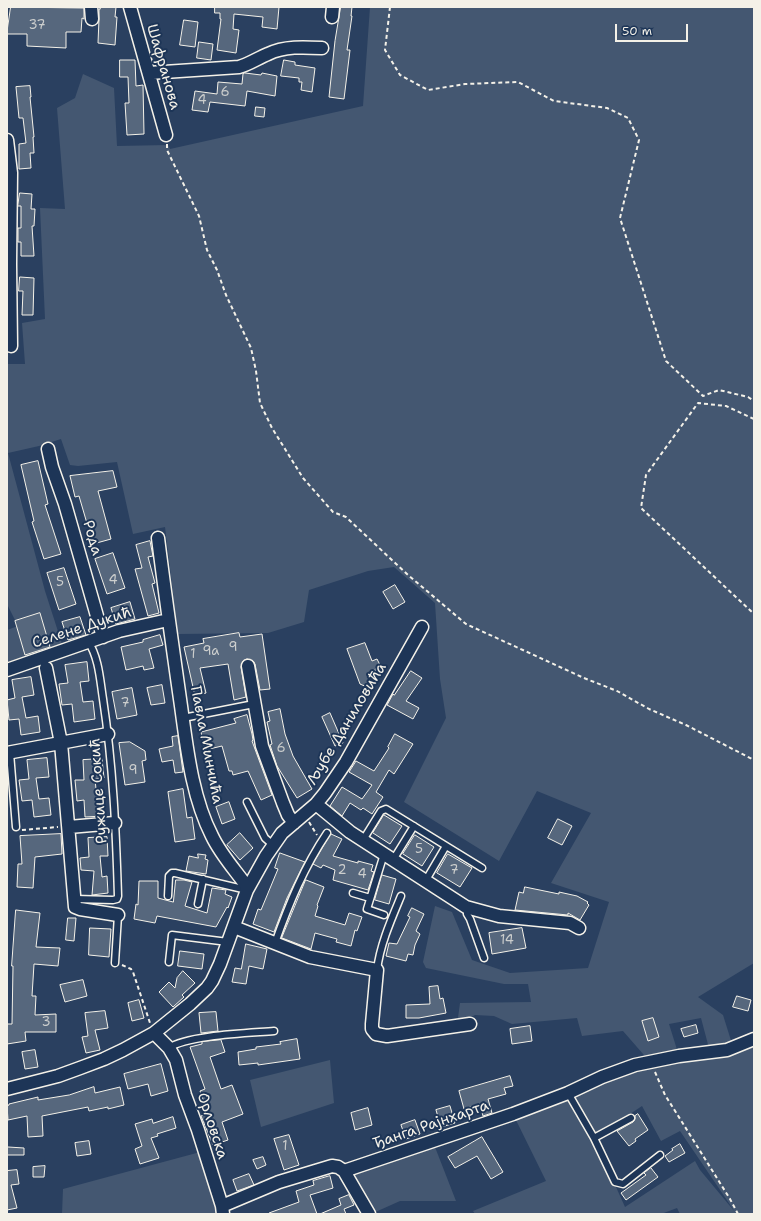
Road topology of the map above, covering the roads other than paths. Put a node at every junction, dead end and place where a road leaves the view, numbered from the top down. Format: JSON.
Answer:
{"nodes":[{"id":1,"x":92,"y":7,"type":"edge"},
{"id":2,"x":130,"y":7,"type":"edge"},
{"id":3,"x":92,"y":20,"type":"dead end"},
{"id":4,"x":322,"y":48,"type":"dead end"},
{"id":5,"x":149,"y":73,"type":"junction"},
{"id":6,"x":166,"y":135,"type":"road end"},
{"id":7,"x":7,"y":140,"type":"edge"},
{"id":8,"x":11,"y":346,"type":"dead end"},
{"id":9,"x":48,"y":449,"type":"dead end"},
{"id":10,"x":158,"y":538,"type":"dead end"},
{"id":11,"x":168,"y":620,"type":"junction"},
{"id":12,"x":422,"y":627,"type":"dead end"},
{"id":13,"x":103,"y":637,"type":"junction"},
{"id":14,"x":88,"y":641,"type":"junction"},
{"id":15,"x":248,"y":666,"type":"dead end"},
{"id":16,"x":46,"y":668,"type":"dead end"},
{"id":17,"x":7,"y":670,"type":"edge"},
{"id":18,"x":254,"y":704,"type":"junction"},
{"id":19,"x":183,"y":718,"type":"junction"},
{"id":20,"x":108,"y":734,"type":"junction"},
{"id":21,"x":61,"y":743,"type":"junction"},
{"id":22,"x":8,"y":753,"type":"edge"},
{"id":23,"x":247,"y":802,"type":"dead end"},
{"id":24,"x":316,"y":804,"type":"junction"},
{"id":25,"x":298,"y":819,"type":"junction"},
{"id":26,"x":115,"y":823,"type":"junction"},
{"id":27,"x":414,"y":826,"type":"junction"},
{"id":28,"x":69,"y":827,"type":"junction"},
{"id":29,"x":16,"y":829,"type":"road end"},
{"id":30,"x":327,"y":833,"type":"dead end"},
{"id":31,"x":363,"y":840,"type":"junction"},
{"id":32,"x":273,"y":845,"type":"junction"},
{"id":33,"x":446,"y":846,"type":"junction"},
{"id":34,"x":388,"y":857,"type":"junction"},
{"id":35,"x":482,"y":868,"type":"dead end"},
{"id":36,"x":203,"y":879,"type":"junction"},
{"id":37,"x":426,"y":880,"type":"junction"},
{"id":38,"x":247,"y":889,"type":"junction"},
{"id":39,"x":352,"y":893,"type":"dead end"},
{"id":40,"x":168,"y":896,"type":"dead end"},
{"id":41,"x":401,"y":896,"type":"dead end"},
{"id":42,"x":370,"y":898,"type":"junction"},
{"id":43,"x":75,"y":899,"type":"junction"},
{"id":44,"x":198,"y":904,"type":"dead end"},
{"id":45,"x":467,"y":907,"type":"junction"},
{"id":46,"x":118,"y":915,"type":"joint"},
{"id":47,"x":384,"y":915,"type":"dead end"},
{"id":48,"x":234,"y":927,"type":"junction"},
{"id":49,"x":580,"y":928,"type":"dead end"},
{"id":50,"x":228,"y":942,"type":"junction"},
{"id":51,"x":275,"y":943,"type":"junction"},
{"id":52,"x":484,"y":958,"type":"dead end"},
{"id":53,"x":169,"y":962,"type":"dead end"},
{"id":54,"x":115,"y":963,"type":"road end"},
{"id":55,"x":377,"y":970,"type":"junction"},
{"id":56,"x":470,"y":1024,"type":"dead end"},
{"id":57,"x":274,"y":1031,"type":"dead end"},
{"id":58,"x":154,"y":1033,"type":"junction"},
{"id":59,"x":754,"y":1039,"type":"edge"},
{"id":60,"x":169,"y":1048,"type":"junction"},
{"id":61,"x":7,"y":1089,"type":"edge"},
{"id":62,"x":568,"y":1093,"type":"junction"},
{"id":63,"x":631,"y":1118,"type":"dead end"},
{"id":64,"x":594,"y":1138,"type":"junction"},
{"id":65,"x":660,"y":1155,"type":"dead end"},
{"id":66,"x":344,"y":1171,"type":"junction"},
{"id":67,"x":222,"y":1210,"type":"edge"},
{"id":68,"x":369,"y":1214,"type":"edge"}],
"edges":[{"from":1,"to":3,"type":"street"},
{"from":2,"to":5,"type":"street","name":"Шафранова"},
{"from":4,"to":5,"type":"street"},
{"from":5,"to":6,"type":"street","name":"Шафранова"},
{"from":7,"to":8,"type":"street"},
{"from":9,"to":13,"type":"street","name":"Рода"},
{"from":10,"to":11,"type":"street","name":"Павла Минчића"},
{"from":11,"to":13,"type":"street","name":"Селене Дукић"},
{"from":11,"to":19,"type":"street","name":"Павла Минчића"},
{"from":12,"to":24,"type":"street","name":"Љубе Даниловића"},
{"from":13,"to":14,"type":"street","name":"Селене Дукић"},
{"from":14,"to":17,"type":"street","name":"Селене Дукић"},
{"from":14,"to":20,"type":"lane","name":"Ружице Сокић"},
{"from":15,"to":18,"type":"street"},
{"from":16,"to":21,"type":"street"},
{"from":18,"to":19,"type":"lane"},
{"from":18,"to":25,"type":"street"},
{"from":19,"to":38,"type":"street","name":"Павла Минчића"},
{"from":20,"to":21,"type":"street"},
{"from":20,"to":26,"type":"lane","name":"Ружице Сокић"},
{"from":21,"to":22,"type":"street"},
{"from":21,"to":28,"type":"street"},
{"from":22,"to":29,"type":"lane"},
{"from":23,"to":32,"type":"lane"},
{"from":24,"to":25,"type":"street","name":"Љубе Даниловића"},
{"from":24,"to":31,"type":"street"},
{"from":25,"to":32,"type":"street","name":"Љубе Даниловића"},
{"from":26,"to":28,"type":"street"},
{"from":26,"to":43,"type":"lane","name":"Ружице Сокић"},
{"from":27,"to":31,"type":"lane"},
{"from":27,"to":33,"type":"lane"},
{"from":27,"to":34,"type":"lane"},
{"from":28,"to":43,"type":"street"},
{"from":30,"to":51,"type":"lane"},
{"from":31,"to":34,"type":"street"},
{"from":32,"to":38,"type":"street","name":"Љубе Даниловића"},
{"from":33,"to":35,"type":"lane"},
{"from":33,"to":37,"type":"lane"},
{"from":34,"to":37,"type":"street"},
{"from":34,"to":42,"type":"lane"},
{"from":36,"to":38,"type":"lane"},
{"from":36,"to":40,"type":"lane"},
{"from":36,"to":44,"type":"lane"},
{"from":37,"to":45,"type":"street"},
{"from":38,"to":48,"type":"street","name":"Љубе Даниловића"},
{"from":39,"to":42,"type":"lane"},
{"from":41,"to":55,"type":"lane"},
{"from":42,"to":47,"type":"lane"},
{"from":43,"to":46,"type":"street"},
{"from":45,"to":49,"type":"street"},
{"from":45,"to":52,"type":"lane"},
{"from":46,"to":54,"type":"lane"},
{"from":48,"to":50,"type":"street","name":"Љубе Даниловића"},
{"from":48,"to":51,"type":"street"},
{"from":50,"to":53,"type":"lane"},
{"from":50,"to":58,"type":"street","name":"Љубе Даниловића"},
{"from":51,"to":55,"type":"street"},
{"from":55,"to":56,"type":"street"},
{"from":57,"to":60,"type":"lane"},
{"from":58,"to":60,"type":"street","name":"Орловска"},
{"from":58,"to":61,"type":"street","name":"Љубе Даниловића"},
{"from":59,"to":62,"type":"street","name":"Ђанга Рајнхарта"},
{"from":60,"to":67,"type":"street","name":"Орловска"},
{"from":62,"to":64,"type":"lane"},
{"from":62,"to":66,"type":"street","name":"Ђанга Рајнхарта"},
{"from":63,"to":64,"type":"lane"},
{"from":64,"to":65,"type":"lane"},
{"from":66,"to":67,"type":"street","name":"Ђанга Рајнхарта"},
{"from":66,"to":68,"type":"street"}]}
